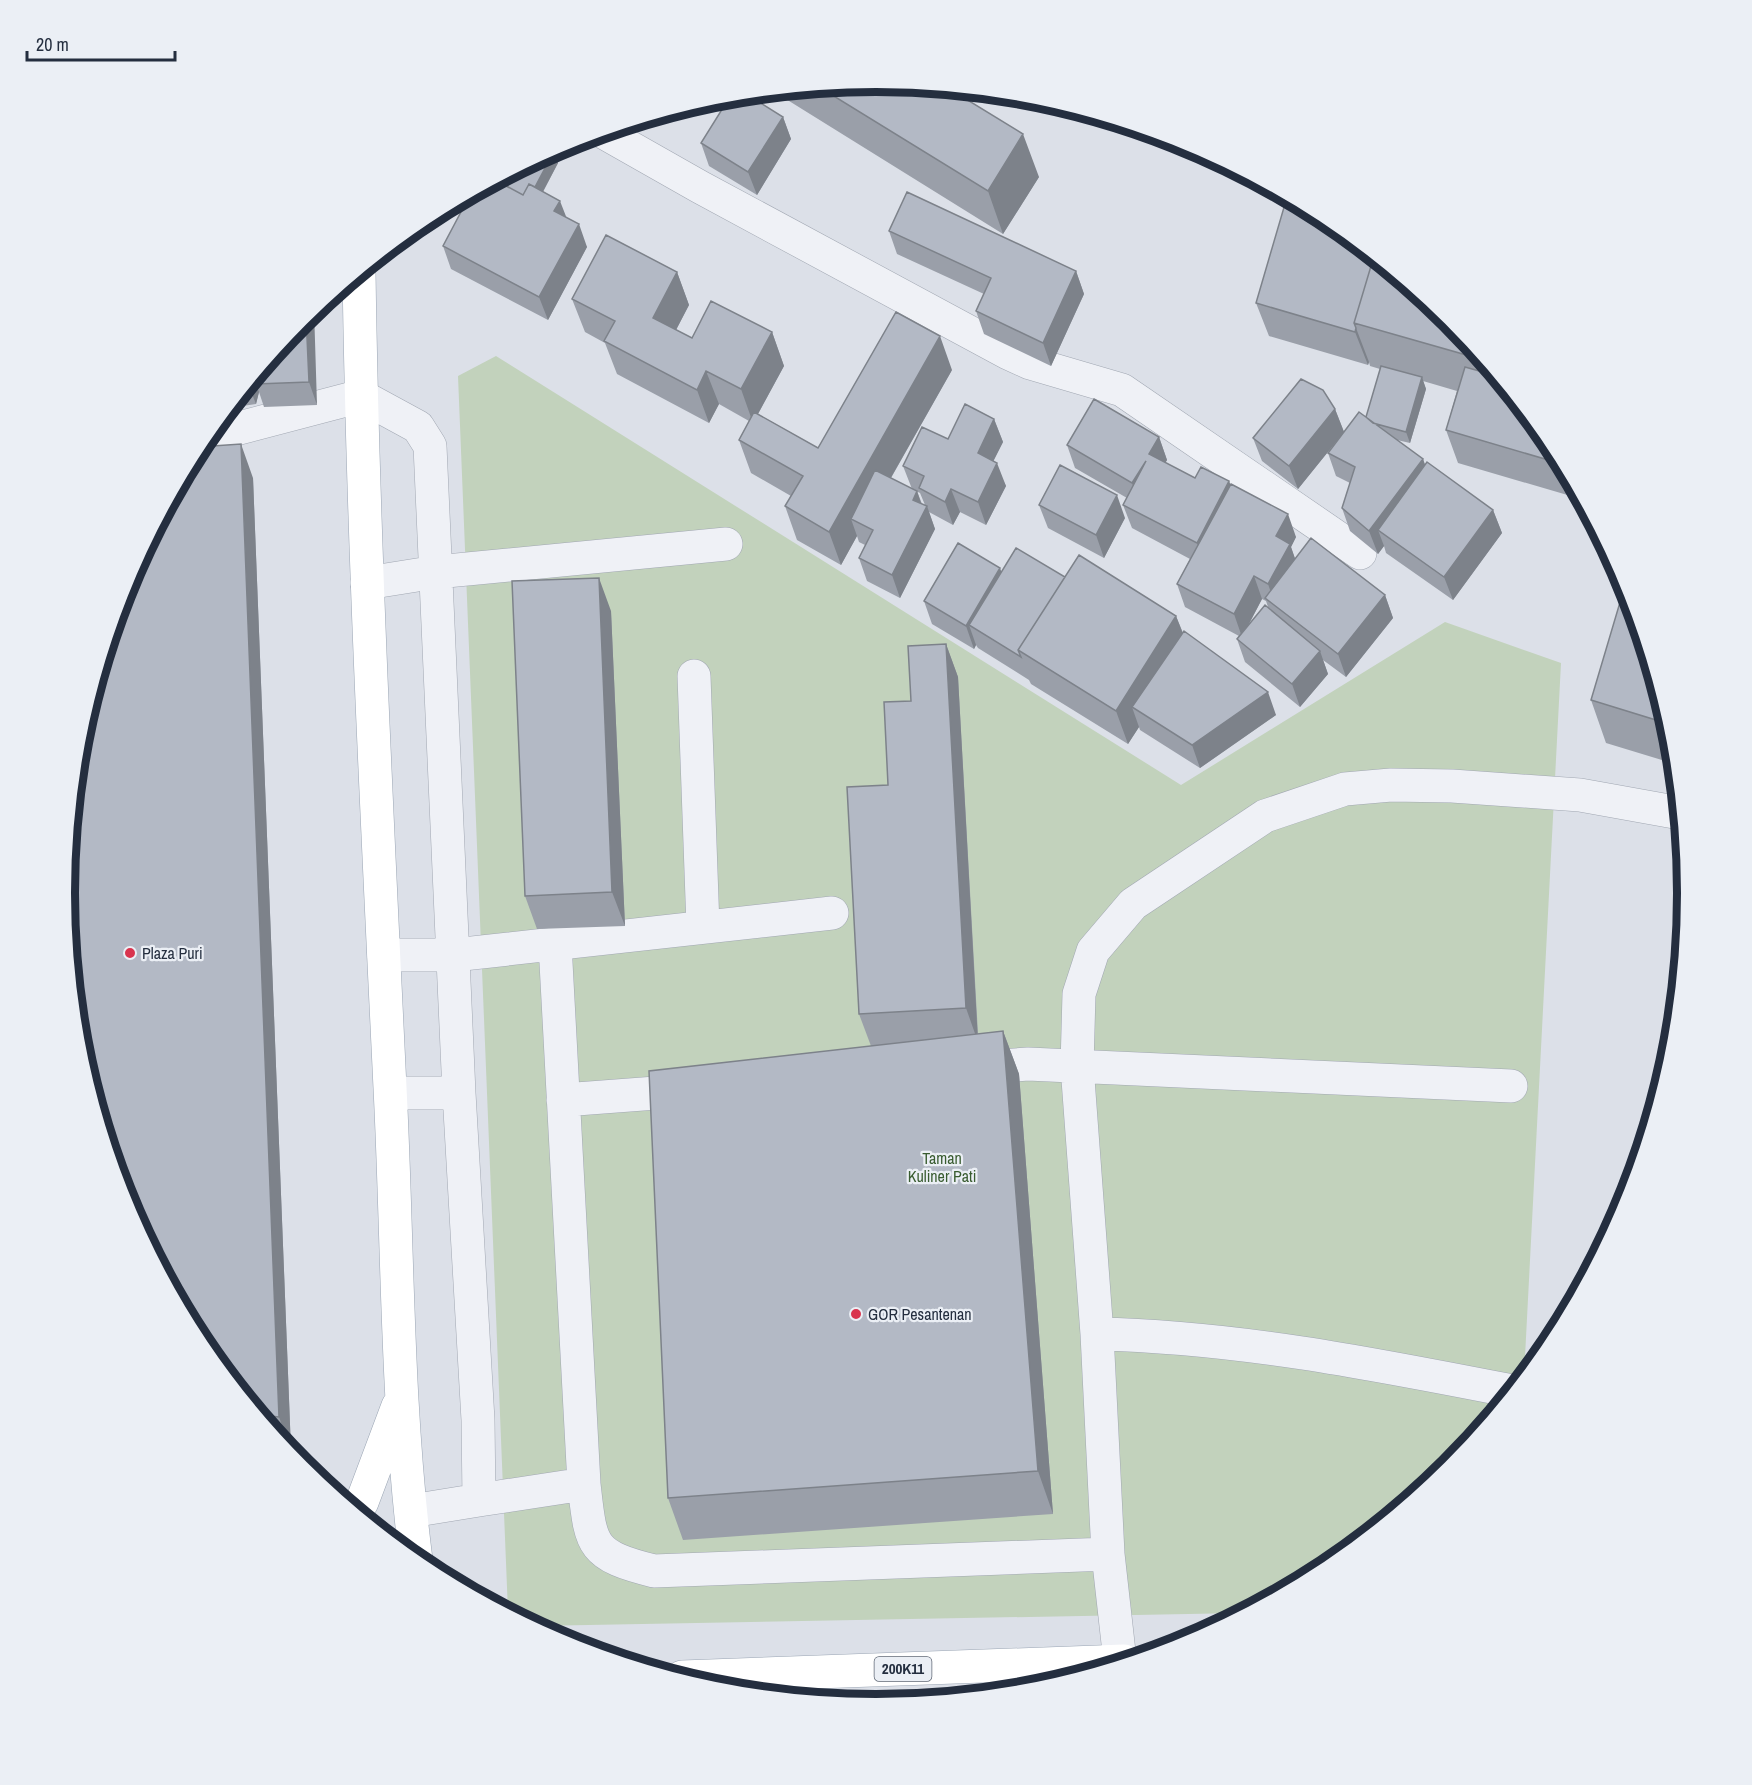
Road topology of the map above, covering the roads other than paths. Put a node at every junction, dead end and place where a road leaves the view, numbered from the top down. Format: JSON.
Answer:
{"nodes":[{"id":1,"x":611,"y":137,"type":"edge"},
{"id":2,"x":359,"y":281,"type":"edge"},
{"id":3,"x":361,"y":396,"type":"junction"},
{"id":4,"x":220,"y":433,"type":"edge"},
{"id":5,"x":726,"y":544,"type":"dead end"},
{"id":6,"x":1360,"y":553,"type":"dead end"},
{"id":7,"x":436,"y":573,"type":"junction"},
{"id":8,"x":366,"y":583,"type":"junction"},
{"id":9,"x":694,"y":676,"type":"dead end"},
{"id":10,"x":1672,"y":812,"type":"edge"},
{"id":11,"x":832,"y":913,"type":"dead end"},
{"id":12,"x":703,"y":927,"type":"junction"},
{"id":13,"x":555,"y":944,"type":"junction"},
{"id":14,"x":384,"y":955,"type":"junction"},
{"id":15,"x":453,"y":956,"type":"junction"},
{"id":16,"x":1077,"y":1066,"type":"junction"},
{"id":17,"x":940,"y":1070,"type":"edge"},
{"id":18,"x":1511,"y":1086,"type":"dead end"},
{"id":19,"x":728,"y":1087,"type":"edge"},
{"id":20,"x":391,"y":1093,"type":"junction"},
{"id":21,"x":459,"y":1093,"type":"junction"},
{"id":22,"x":563,"y":1100,"type":"junction"},
{"id":23,"x":1097,"y":1334,"type":"junction"},
{"id":24,"x":1503,"y":1389,"type":"edge"},
{"id":25,"x":402,"y":1396,"type":"junction"},
{"id":26,"x":584,"y":1484,"type":"junction"},
{"id":27,"x":479,"y":1500,"type":"junction"},
{"id":28,"x":360,"y":1505,"type":"edge"},
{"id":29,"x":411,"y":1511,"type":"junction"},
{"id":30,"x":415,"y":1547,"type":"edge"},
{"id":31,"x":1108,"y":1554,"type":"junction"},
{"id":32,"x":1109,"y":1658,"type":"edge"},
{"id":33,"x":1087,"y":1665,"type":"edge"},
{"id":34,"x":712,"y":1676,"type":"edge"}],
"edges":[{"from":1,"to":6,"type":"street"},
{"from":2,"to":3,"type":"main road"},
{"from":3,"to":4,"type":"street"},
{"from":3,"to":7,"type":"street"},
{"from":3,"to":8,"type":"main road"},
{"from":5,"to":7,"type":"street"},
{"from":7,"to":8,"type":"street"},
{"from":7,"to":15,"type":"street"},
{"from":8,"to":14,"type":"main road"},
{"from":9,"to":12,"type":"street"},
{"from":10,"to":16,"type":"street"},
{"from":11,"to":12,"type":"street"},
{"from":12,"to":13,"type":"street"},
{"from":13,"to":15,"type":"street"},
{"from":13,"to":22,"type":"street"},
{"from":14,"to":15,"type":"street"},
{"from":14,"to":20,"type":"main road"},
{"from":15,"to":21,"type":"street"},
{"from":16,"to":17,"type":"street"},
{"from":16,"to":18,"type":"street"},
{"from":16,"to":23,"type":"street"},
{"from":19,"to":22,"type":"street"},
{"from":20,"to":21,"type":"street"},
{"from":20,"to":25,"type":"main road"},
{"from":21,"to":27,"type":"street"},
{"from":22,"to":26,"type":"street"},
{"from":23,"to":24,"type":"street"},
{"from":23,"to":31,"type":"street"},
{"from":25,"to":28,"type":"main road"},
{"from":25,"to":29,"type":"main road"},
{"from":26,"to":27,"type":"street"},
{"from":26,"to":31,"type":"street"},
{"from":27,"to":29,"type":"street"},
{"from":29,"to":30,"type":"main road"},
{"from":31,"to":32,"type":"street"},
{"from":33,"to":34,"type":"main road","number":"200K11"}]}
